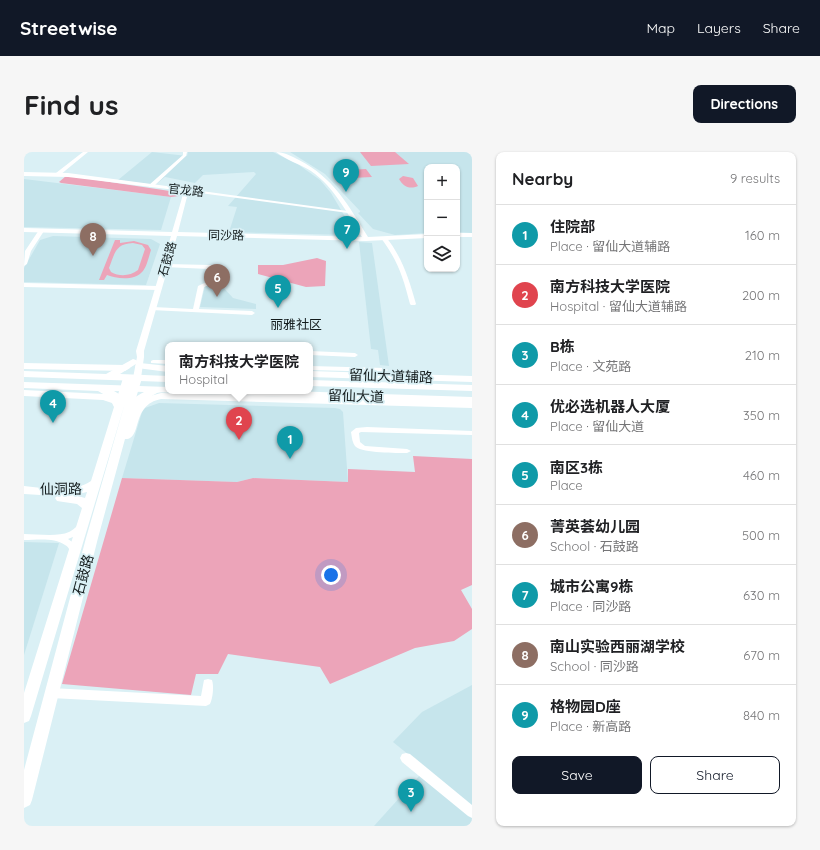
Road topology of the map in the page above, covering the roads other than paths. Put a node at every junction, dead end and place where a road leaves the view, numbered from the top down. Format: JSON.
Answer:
{"nodes":[{"id":1,"x":86,"y":152,"type":"edge"},
{"id":2,"x":185,"y":152,"type":"edge"},
{"id":3,"x":278,"y":152,"type":"edge"},
{"id":4,"x":24,"y":174,"type":"edge"},
{"id":5,"x":58,"y":174,"type":"junction"},
{"id":6,"x":150,"y":186,"type":"junction"},
{"id":7,"x":187,"y":190,"type":"junction"},
{"id":8,"x":348,"y":212,"type":"junction"},
{"id":9,"x":24,"y":230,"type":"edge"},
{"id":10,"x":41,"y":230,"type":"junction"},
{"id":11,"x":175,"y":234,"type":"junction"},
{"id":12,"x":460,"y":235,"type":"edge"},
{"id":13,"x":472,"y":235,"type":"edge"},
{"id":14,"x":424,"y":236,"type":"edge"},
{"id":15,"x":384,"y":238,"type":"junction"},
{"id":16,"x":366,"y":239,"type":"junction"},
{"id":17,"x":24,"y":264,"type":"edge"},
{"id":18,"x":166,"y":266,"type":"junction"},
{"id":19,"x":24,"y":285,"type":"edge"},
{"id":20,"x":159,"y":288,"type":"junction"},
{"id":21,"x":413,"y":304,"type":"dead end"},
{"id":22,"x":153,"y":309,"type":"junction"},
{"id":23,"x":196,"y":311,"type":"junction"},
{"id":24,"x":252,"y":313,"type":"dead end"},
{"id":25,"x":313,"y":353,"type":"edge"},
{"id":26,"x":355,"y":355,"type":"dead end"},
{"id":27,"x":153,"y":362,"type":"dead end"},
{"id":28,"x":165,"y":362,"type":"edge"},
{"id":29,"x":24,"y":366,"type":"edge"},
{"id":30,"x":313,"y":368,"type":"edge"},
{"id":31,"x":385,"y":370,"type":"dead end"},
{"id":32,"x":24,"y":374,"type":"edge"},
{"id":33,"x":133,"y":374,"type":"junction"},
{"id":34,"x":313,"y":374,"type":"edge"},
{"id":35,"x":56,"y":375,"type":"junction"},
{"id":36,"x":165,"y":376,"type":"edge"},
{"id":37,"x":472,"y":379,"type":"edge"},
{"id":38,"x":313,"y":383,"type":"edge"},
{"id":39,"x":24,"y":385,"type":"edge"},
{"id":40,"x":48,"y":386,"type":"junction"},
{"id":41,"x":24,"y":388,"type":"edge"},
{"id":42,"x":93,"y":388,"type":"junction"},
{"id":43,"x":472,"y":388,"type":"edge"},
{"id":44,"x":165,"y":389,"type":"edge"},
{"id":45,"x":165,"y":390,"type":"edge"},
{"id":46,"x":24,"y":394,"type":"edge"},
{"id":47,"x":216,"y":394,"type":"edge"},
{"id":48,"x":293,"y":394,"type":"edge"},
{"id":49,"x":231,"y":398,"type":"junction"},
{"id":50,"x":472,"y":400,"type":"edge"},
{"id":51,"x":472,"y":405,"type":"edge"},
{"id":52,"x":124,"y":407,"type":"junction"},
{"id":53,"x":472,"y":433,"type":"edge"},
{"id":54,"x":120,"y":441,"type":"junction"},
{"id":55,"x":407,"y":450,"type":"dead end"},
{"id":56,"x":96,"y":484,"type":"junction"},
{"id":57,"x":24,"y":490,"type":"edge"},
{"id":58,"x":24,"y":497,"type":"edge"},
{"id":59,"x":89,"y":507,"type":"junction"},
{"id":60,"x":84,"y":524,"type":"junction"},
{"id":61,"x":24,"y":537,"type":"edge"},
{"id":62,"x":58,"y":538,"type":"junction"},
{"id":63,"x":75,"y":553,"type":"junction"},
{"id":64,"x":208,"y":683,"type":"dead end"},
{"id":65,"x":51,"y":693,"type":"junction"},
{"id":66,"x":24,"y":716,"type":"edge"},
{"id":67,"x":406,"y":758,"type":"dead end"},
{"id":68,"x":24,"y":800,"type":"edge"},
{"id":69,"x":472,"y":812,"type":"edge"}],
"edges":[{"from":1,"to":5,"type":"street"},
{"from":2,"to":6,"type":"street"},
{"from":3,"to":8,"type":"street"},
{"from":4,"to":5,"type":"street","name":"官龙路"},
{"from":5,"to":6,"type":"street","name":"官龙路"},
{"from":6,"to":7,"type":"street","name":"官龙路"},
{"from":7,"to":8,"type":"street","name":"官龙路"},
{"from":7,"to":11,"type":"street","name":"石鼓路"},
{"from":8,"to":16,"type":"street"},
{"from":9,"to":10,"type":"street","name":"同沙路"},
{"from":10,"to":11,"type":"street","name":"同沙路"},
{"from":10,"to":17,"type":"street"},
{"from":11,"to":16,"type":"street","name":"同沙路"},
{"from":11,"to":18,"type":"street","name":"石鼓路"},
{"from":12,"to":13,"type":"street"},
{"from":14,"to":15,"type":"street","name":"同沙路"},
{"from":15,"to":16,"type":"street","name":"同沙路"},
{"from":15,"to":21,"type":"street"},
{"from":18,"to":20,"type":"street","name":"石鼓路"},
{"from":18,"to":23,"type":"street"},
{"from":19,"to":20,"type":"street"},
{"from":20,"to":22,"type":"street","name":"石鼓路"},
{"from":22,"to":23,"type":"street"},
{"from":22,"to":33,"type":"street","name":"石鼓路"},
{"from":23,"to":24,"type":"street"},
{"from":25,"to":26,"type":"street"},
{"from":27,"to":28,"type":"street"},
{"from":29,"to":33,"type":"main road"},
{"from":29,"to":35,"type":"main road"},
{"from":30,"to":31,"type":"street"},
{"from":32,"to":35,"type":"main road"},
{"from":33,"to":35,"type":"main road"},
{"from":33,"to":36,"type":"main road"},
{"from":33,"to":42,"type":"main road"},
{"from":33,"to":44,"type":"main road"},
{"from":33,"to":52,"type":"main road","name":"石鼓路"},
{"from":34,"to":37,"type":"main road","name":"留仙大道辅路"},
{"from":38,"to":43,"type":"main road","name":"留仙大道"},
{"from":39,"to":40,"type":"main road"},
{"from":40,"to":41,"type":"main road"},
{"from":40,"to":42,"type":"main road"},
{"from":42,"to":52,"type":"main road"},
{"from":45,"to":52,"type":"main road"},
{"from":46,"to":52,"type":"main road"},
{"from":47,"to":49,"type":"main road"},
{"from":48,"to":50,"type":"main road","name":"留仙大道"},
{"from":49,"to":51,"type":"main road","name":"留仙大道辅路"},
{"from":49,"to":54,"type":"main road","name":"留仙大道辅路"},
{"from":52,"to":54,"type":"main road","name":"石鼓路"},
{"from":52,"to":56,"type":"main road","name":"石鼓路"},
{"from":53,"to":55,"type":"street"},
{"from":54,"to":65,"type":"main road","name":"石鼓路"},
{"from":56,"to":57,"type":"main road","name":"仙洞路"},
{"from":56,"to":59,"type":"main road","name":"石鼓路"},
{"from":58,"to":59,"type":"main road","name":"仙洞路"},
{"from":59,"to":60,"type":"main road","name":"石鼓路"},
{"from":60,"to":62,"type":"street"},
{"from":60,"to":63,"type":"main road","name":"石鼓路"},
{"from":61,"to":62,"type":"street"},
{"from":62,"to":63,"type":"street"},
{"from":63,"to":66,"type":"main road","name":"石鼓路"},
{"from":64,"to":65,"type":"street"},
{"from":65,"to":68,"type":"main road","name":"石鼓路"},
{"from":67,"to":69,"type":"street"}]}
